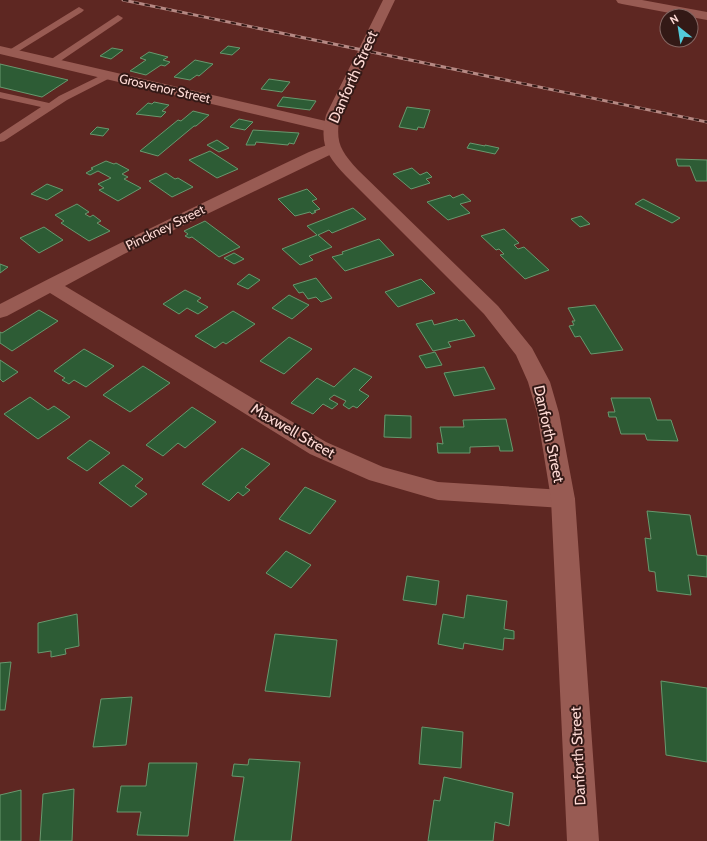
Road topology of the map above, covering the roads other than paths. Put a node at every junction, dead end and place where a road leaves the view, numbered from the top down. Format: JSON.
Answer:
{"nodes":[{"id":1,"x":389,"y":0,"type":"edge"},
{"id":2,"x":622,"y":0,"type":"edge"},
{"id":3,"x":79,"y":10,"type":"dead end"},
{"id":4,"x":707,"y":16,"type":"edge"},
{"id":5,"x":118,"y":18,"type":"dead end"},
{"id":6,"x":6,"y":51,"type":"edge"},
{"id":7,"x":52,"y":62,"type":"junction"},
{"id":8,"x":108,"y":75,"type":"junction"},
{"id":9,"x":0,"y":95,"type":"edge"},
{"id":10,"x":50,"y":106,"type":"junction"},
{"id":11,"x":330,"y":128,"type":"junction"},
{"id":12,"x":0,"y":139,"type":"edge"},
{"id":13,"x":332,"y":148,"type":"junction"},
{"id":14,"x":50,"y":285,"type":"junction"},
{"id":15,"x":0,"y":312,"type":"edge"},
{"id":16,"x":563,"y":499,"type":"junction"},
{"id":17,"x":583,"y":841,"type":"edge"}],
"edges":[{"from":1,"to":11,"type":"street","name":"Danforth Street"},
{"from":2,"to":4,"type":"street"},
{"from":3,"to":6,"type":"lane"},
{"from":5,"to":7,"type":"lane"},
{"from":6,"to":7,"type":"street","name":"Grosvenor Street"},
{"from":7,"to":8,"type":"street","name":"Grosvenor Street"},
{"from":8,"to":10,"type":"lane"},
{"from":8,"to":11,"type":"street","name":"Grosvenor Street"},
{"from":9,"to":10,"type":"lane"},
{"from":10,"to":12,"type":"lane"},
{"from":11,"to":13,"type":"street","name":"Danforth Street"},
{"from":13,"to":14,"type":"street","name":"Pinckney Street"},
{"from":13,"to":16,"type":"street","name":"Danforth Street"},
{"from":14,"to":15,"type":"street","name":"Pinckney Street"},
{"from":14,"to":16,"type":"street","name":"Maxwell Street"},
{"from":16,"to":17,"type":"street","name":"Danforth Street"}]}
